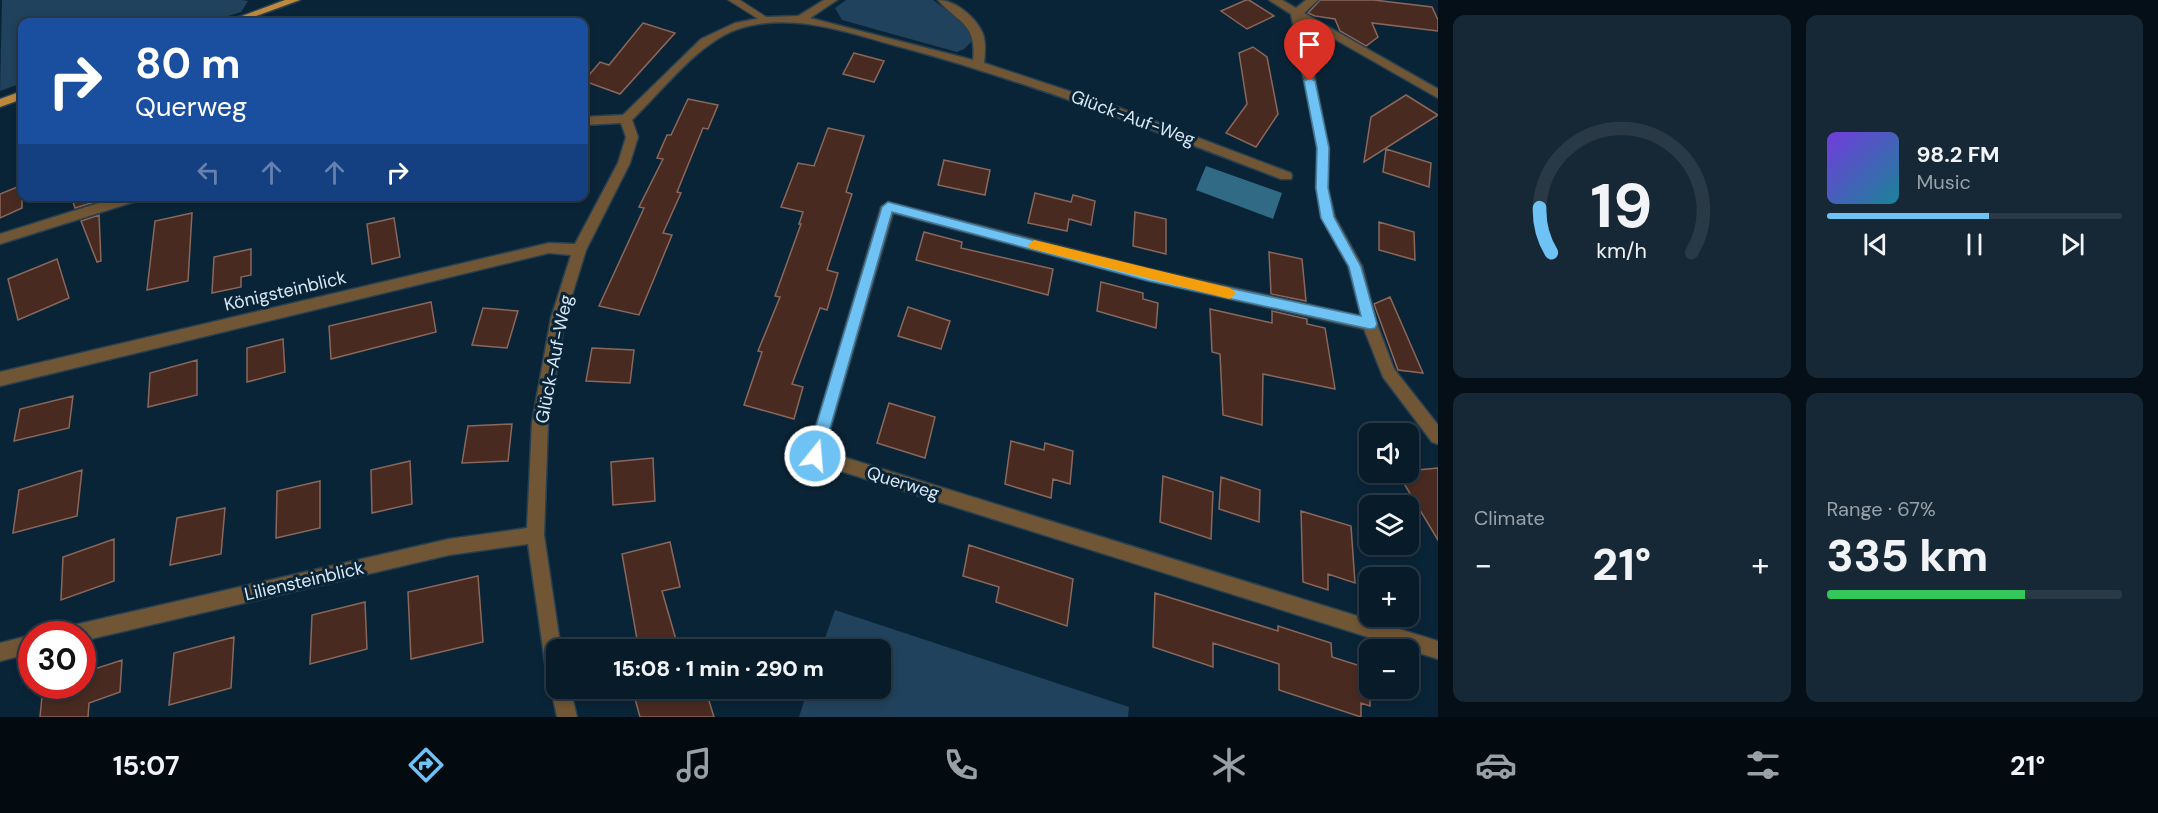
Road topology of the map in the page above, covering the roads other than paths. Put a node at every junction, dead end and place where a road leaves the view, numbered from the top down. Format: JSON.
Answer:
{"nodes":[{"id":1,"x":295,"y":0,"type":"edge"},
{"id":2,"x":733,"y":0,"type":"edge"},
{"id":3,"x":832,"y":0,"type":"edge"},
{"id":4,"x":943,"y":0,"type":"edge"},
{"id":5,"x":1274,"y":0,"type":"edge"},
{"id":6,"x":1313,"y":0,"type":"edge"},
{"id":7,"x":1296,"y":14,"type":"junction"},
{"id":8,"x":243,"y":18,"type":"edge"},
{"id":9,"x":800,"y":19,"type":"junction"},
{"id":10,"x":766,"y":20,"type":"junction"},
{"id":11,"x":978,"y":65,"type":"junction"},
{"id":12,"x":1438,"y":94,"type":"edge"},
{"id":13,"x":18,"y":96,"type":"edge"},
{"id":14,"x":0,"y":103,"type":"edge"},
{"id":15,"x":626,"y":119,"type":"junction"},
{"id":16,"x":588,"y":121,"type":"edge"},
{"id":17,"x":1286,"y":176,"type":"dead end"},
{"id":18,"x":122,"y":201,"type":"edge"},
{"id":19,"x":0,"y":239,"type":"edge"},
{"id":20,"x":579,"y":250,"type":"junction"},
{"id":21,"x":1370,"y":324,"type":"junction"},
{"id":22,"x":0,"y":378,"type":"edge"},
{"id":23,"x":1438,"y":437,"type":"edge"},
{"id":24,"x":536,"y":535,"type":"junction"},
{"id":25,"x":96,"y":629,"type":"edge"},
{"id":26,"x":551,"y":639,"type":"edge"},
{"id":27,"x":18,"y":648,"type":"edge"},
{"id":28,"x":1438,"y":650,"type":"edge"},
{"id":29,"x":0,"y":652,"type":"edge"},
{"id":30,"x":563,"y":699,"type":"edge"},
{"id":31,"x":567,"y":717,"type":"edge"}],
"edges":[{"from":1,"to":8,"type":"main road"},
{"from":2,"to":10,"type":"lane"},
{"from":3,"to":9,"type":"street","name":"Glück-Auf-Weg"},
{"from":4,"to":11,"type":"street"},
{"from":5,"to":7,"type":"street"},
{"from":6,"to":7,"type":"street"},
{"from":7,"to":12,"type":"street"},
{"from":7,"to":21,"type":"street"},
{"from":9,"to":10,"type":"street","name":"Glück-Auf-Weg"},
{"from":9,"to":11,"type":"street","name":"Glück-Auf-Weg"},
{"from":10,"to":15,"type":"street","name":"Glück-Auf-Weg"},
{"from":11,"to":17,"type":"street","name":"Glück-Auf-Weg"},
{"from":13,"to":14,"type":"main road"},
{"from":15,"to":16,"type":"street"},
{"from":15,"to":20,"type":"street","name":"Glück-Auf-Weg"},
{"from":18,"to":19,"type":"street"},
{"from":20,"to":22,"type":"street","name":"Königsteinblick"},
{"from":20,"to":24,"type":"street","name":"Glück-Auf-Weg"},
{"from":21,"to":23,"type":"street"},
{"from":21,"to":28,"type":"street","name":"Querweg"},
{"from":24,"to":25,"type":"street","name":"Liliensteinblick"},
{"from":24,"to":26,"type":"street","name":"Glück-Auf-Weg"},
{"from":27,"to":29,"type":"street"},
{"from":30,"to":31,"type":"street"}]}
